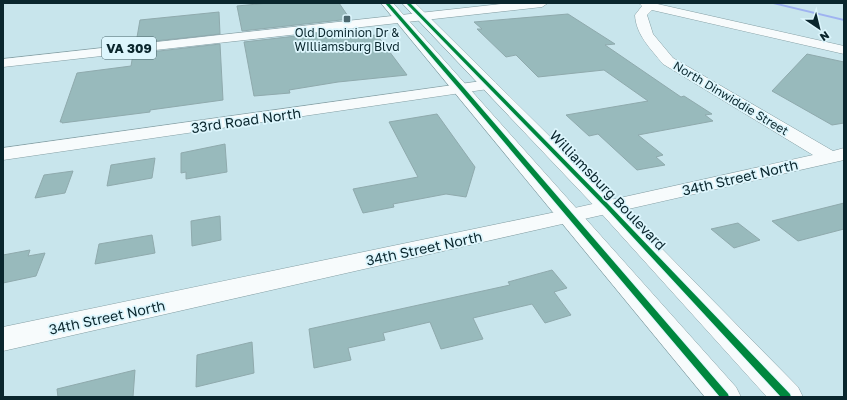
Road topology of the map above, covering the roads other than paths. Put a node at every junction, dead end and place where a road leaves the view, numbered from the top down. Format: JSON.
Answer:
{"nodes":[{"id":1,"x":387,"y":3,"type":"edge"},
{"id":2,"x":408,"y":3,"type":"edge"},
{"id":3,"x":542,"y":3,"type":"edge"},
{"id":4,"x":647,"y":5,"type":"edge"},
{"id":5,"x":421,"y":15,"type":"junction"},
{"id":6,"x":400,"y":18,"type":"junction"},
{"id":7,"x":844,"y":50,"type":"edge"},
{"id":8,"x":3,"y":63,"type":"edge"},
{"id":9,"x":489,"y":85,"type":"junction"},
{"id":10,"x":462,"y":89,"type":"junction"},
{"id":11,"x":3,"y":154,"type":"edge"},
{"id":12,"x":837,"y":156,"type":"edge"},
{"id":13,"x":608,"y":207,"type":"junction"},
{"id":14,"x":570,"y":216,"type":"junction"},
{"id":15,"x":3,"y":339,"type":"edge"},
{"id":16,"x":725,"y":397,"type":"edge"},
{"id":17,"x":787,"y":397,"type":"edge"}],
"edges":[{"from":1,"to":6,"type":"main road"},
{"from":2,"to":5,"type":"main road","name":"Williamsburg Boulevard"},
{"from":3,"to":5,"type":"main road","number":"VA 309"},
{"from":4,"to":7,"type":"main road"},
{"from":4,"to":12,"type":"main road","name":"North Dinwiddie Street"},
{"from":5,"to":6,"type":"main road","number":"VA 309"},
{"from":5,"to":9,"type":"main road","name":"Williamsburg Boulevard"},
{"from":6,"to":8,"type":"main road","number":"VA 309"},
{"from":6,"to":10,"type":"main road"},
{"from":9,"to":10,"type":"main road","name":"33rd Road North"},
{"from":9,"to":13,"type":"main road","name":"Williamsburg Boulevard"},
{"from":10,"to":11,"type":"main road","name":"33rd Road North"},
{"from":10,"to":14,"type":"main road"},
{"from":12,"to":13,"type":"main road","name":"34th Street North"},
{"from":13,"to":14,"type":"main road","name":"34th Street North"},
{"from":13,"to":17,"type":"main road","name":"Williamsburg Boulevard"},
{"from":14,"to":15,"type":"main road","name":"34th Street North"},
{"from":14,"to":16,"type":"main road"}]}
